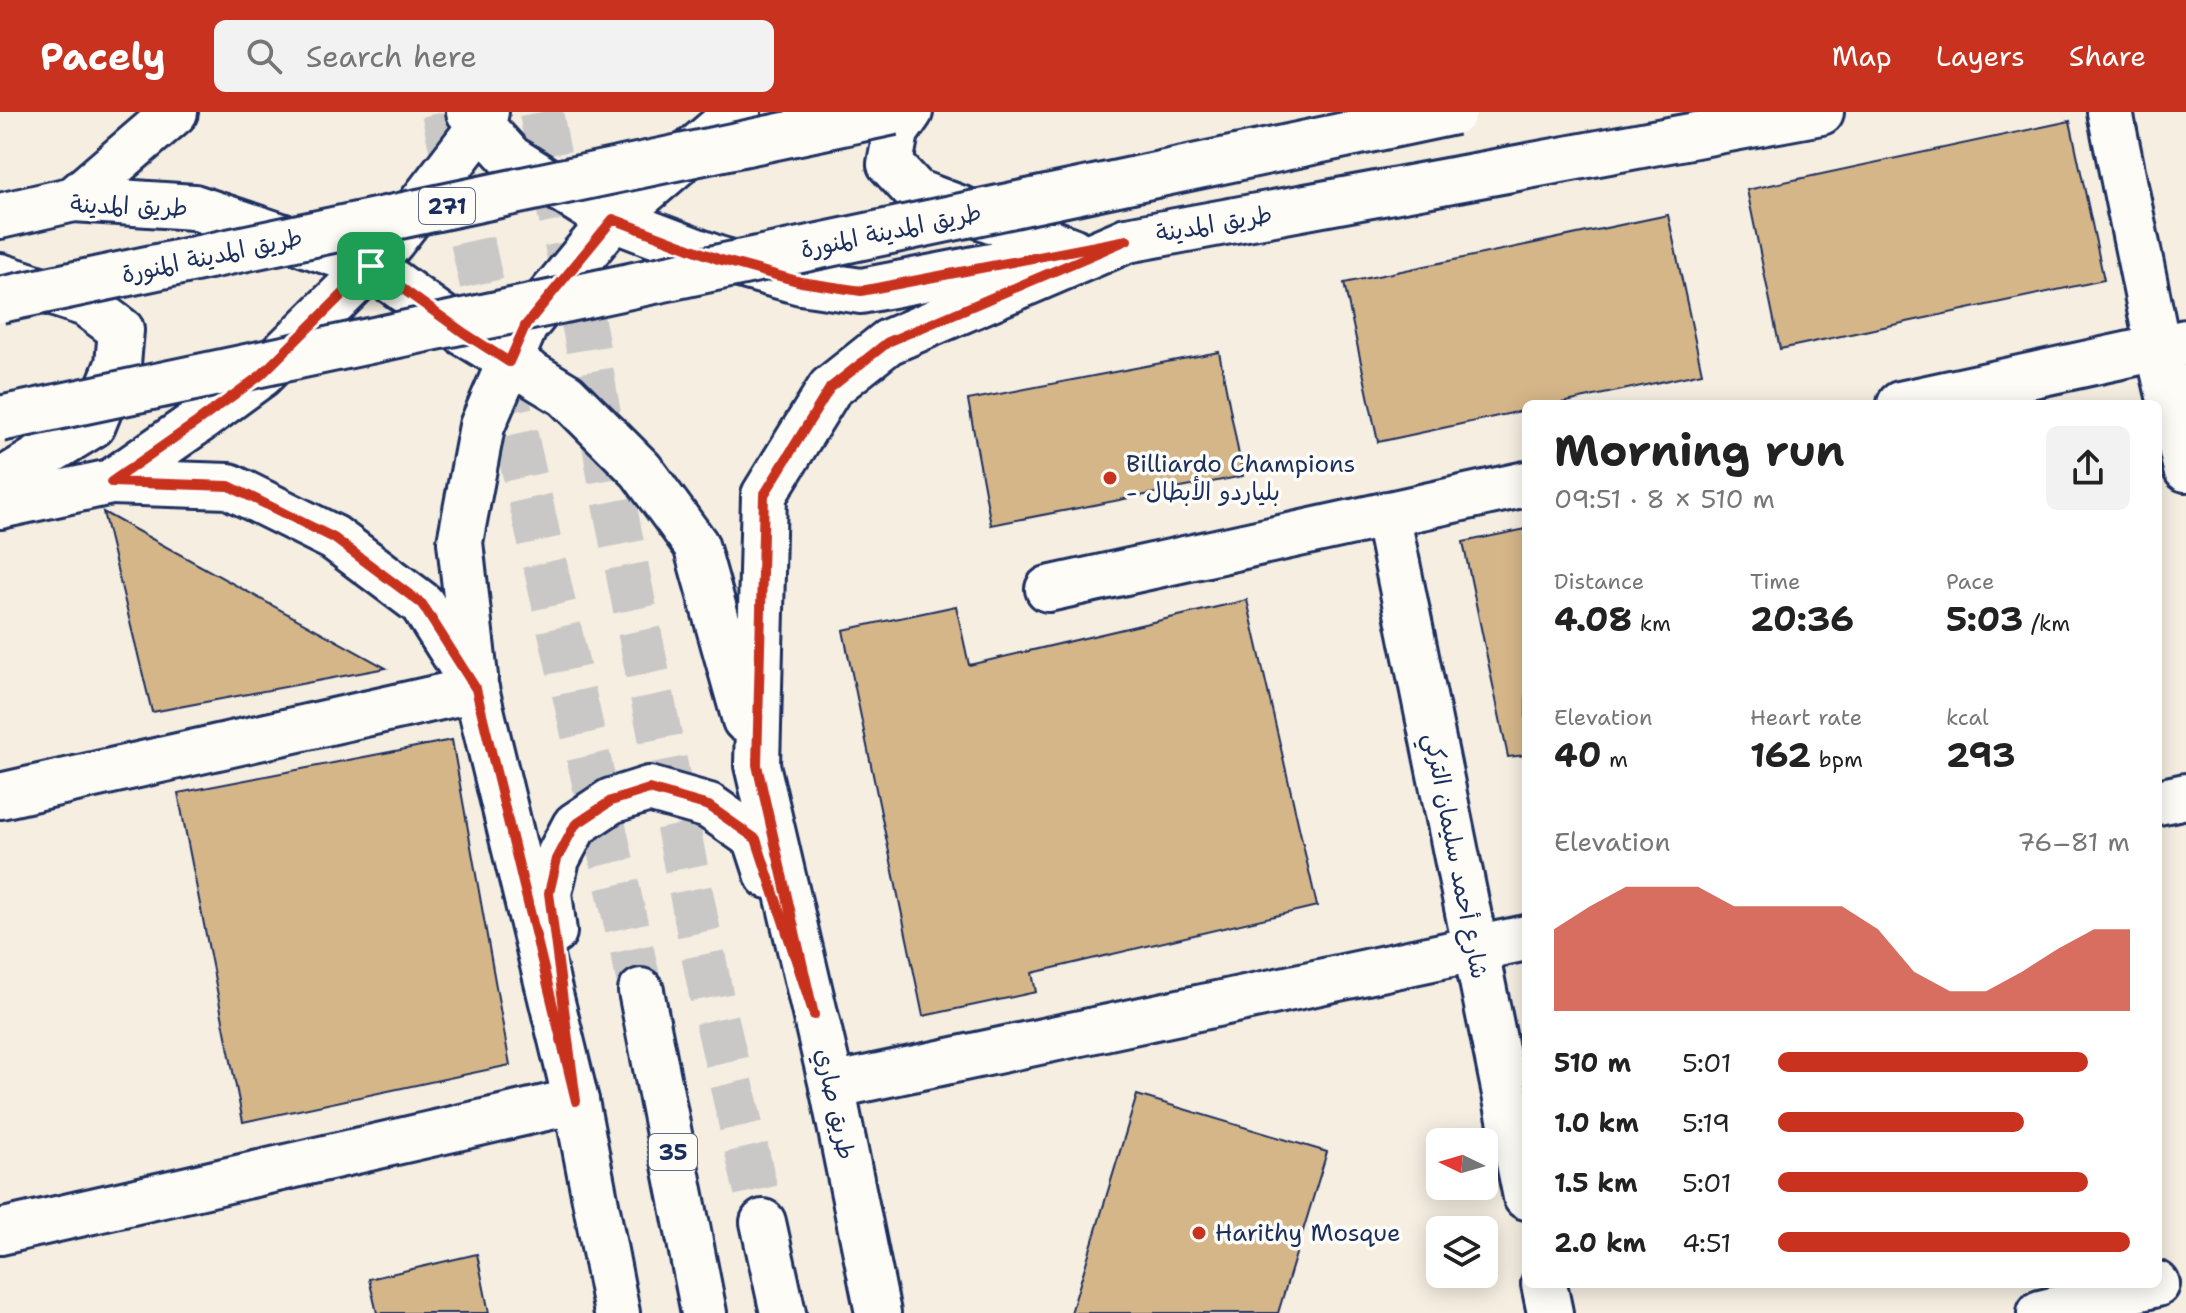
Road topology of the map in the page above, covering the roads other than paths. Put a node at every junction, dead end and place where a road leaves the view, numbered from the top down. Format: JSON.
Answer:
{"nodes":[{"id":1,"x":175,"y":112,"type":"edge"},
{"id":2,"x":738,"y":112,"type":"edge"},
{"id":3,"x":894,"y":112,"type":"edge"},
{"id":4,"x":910,"y":112,"type":"edge"},
{"id":5,"x":1454,"y":112,"type":"edge"},
{"id":6,"x":1821,"y":112,"type":"edge"},
{"id":7,"x":2110,"y":112,"type":"edge"},
{"id":8,"x":479,"y":116,"type":"edge"},
{"id":9,"x":74,"y":199,"type":"junction"},
{"id":10,"x":0,"y":216,"type":"edge"},
{"id":11,"x":613,"y":219,"type":"junction"},
{"id":12,"x":1127,"y":240,"type":"junction"},
{"id":13,"x":1072,"y":250,"type":"junction"},
{"id":14,"x":371,"y":266,"type":"junction"},
{"id":15,"x":0,"y":276,"type":"edge"},
{"id":16,"x":0,"y":300,"type":"edge"},
{"id":17,"x":2172,"y":345,"type":"edge"},
{"id":18,"x":509,"y":362,"type":"junction"},
{"id":19,"x":1918,"y":400,"type":"edge"},
{"id":20,"x":0,"y":419,"type":"edge"},
{"id":21,"x":2186,"y":469,"type":"edge"},
{"id":22,"x":0,"y":482,"type":"edge"},
{"id":23,"x":111,"y":482,"type":"junction"},
{"id":24,"x":1522,"y":485,"type":"edge"},
{"id":25,"x":0,"y":506,"type":"edge"},
{"id":26,"x":1387,"y":514,"type":"junction"},
{"id":27,"x":1048,"y":589,"type":"dead end"},
{"id":28,"x":476,"y":689,"type":"junction"},
{"id":29,"x":757,"y":765,"type":"junction"},
{"id":30,"x":0,"y":796,"type":"edge"},
{"id":31,"x":2186,"y":796,"type":"edge"},
{"id":32,"x":2162,"y":801,"type":"edge"},
{"id":33,"x":1522,"y":939,"type":"edge"},
{"id":34,"x":1474,"y":949,"type":"junction"},
{"id":35,"x":641,"y":991,"type":"tunnel mouth"},
{"id":36,"x":814,"y":1015,"type":"junction"},
{"id":37,"x":832,"y":1086,"type":"junction"},
{"id":38,"x":576,"y":1101,"type":"junction"},
{"id":39,"x":1522,"y":1178,"type":"edge"},
{"id":40,"x":763,"y":1222,"type":"tunnel mouth"},
{"id":41,"x":0,"y":1232,"type":"edge"},
{"id":42,"x":2186,"y":1277,"type":"edge"},
{"id":43,"x":2162,"y":1283,"type":"edge"},
{"id":44,"x":1545,"y":1288,"type":"edge"},
{"id":45,"x":2141,"y":1288,"type":"edge"},
{"id":46,"x":617,"y":1313,"type":"edge"},
{"id":47,"x":704,"y":1313,"type":"edge"},
{"id":48,"x":783,"y":1313,"type":"edge"},
{"id":49,"x":878,"y":1313,"type":"edge"},
{"id":50,"x":1550,"y":1313,"type":"edge"},
{"id":51,"x":2040,"y":1313,"type":"edge"}],
"edges":[{"from":1,"to":9,"type":"main road"},
{"from":2,"to":11,"type":"main road"},
{"from":3,"to":16,"type":"main road","name":"طريق المدينة المنورة","number":"271","bridge":true},
{"from":4,"to":13,"type":"main road"},
{"from":5,"to":20,"type":"main road","name":"طريق المدينة المنورة","bridge":true},
{"from":6,"to":12,"type":"main road","name":"طريق المدينة"},
{"from":7,"to":17,"type":"main road"},
{"from":8,"to":11,"type":"main road","name":"طريق المدينة"},
{"from":8,"to":14,"type":"main road"},
{"from":9,"to":10,"type":"main road","name":"طريق المدينة"},
{"from":9,"to":14,"type":"main road","name":"طريق المدينة"},
{"from":11,"to":13,"type":"main road","name":"طريق المدينة"},
{"from":11,"to":18,"type":"main road"},
{"from":12,"to":13,"type":"main road","name":"طريق المدينة"},
{"from":12,"to":29,"type":"main road","name":"طريق صاري"},
{"from":14,"to":18,"type":"main road","name":"طريق المدينة"},
{"from":14,"to":23,"type":"main road"},
{"from":15,"to":22,"type":"main road"},
{"from":17,"to":19,"type":"main road"},
{"from":17,"to":21,"type":"main road"},
{"from":18,"to":28,"type":"main road"},
{"from":18,"to":29,"type":"main road","name":"طريق المدينة"},
{"from":23,"to":25,"type":"main road"},
{"from":23,"to":28,"type":"main road"},
{"from":24,"to":26,"type":"main road"},
{"from":26,"to":27,"type":"main road"},
{"from":26,"to":34,"type":"main road","name":"شارع أحمد سليمان التركي"},
{"from":28,"to":30,"type":"main road"},
{"from":28,"to":38,"type":"main road"},
{"from":29,"to":36,"type":"main road","name":"طريق صاري"},
{"from":31,"to":32,"type":"main road"},
{"from":33,"to":34,"type":"main road"},
{"from":34,"to":37,"type":"main road"},
{"from":34,"to":39,"type":"main road","name":"شارع أحمد سليمان التركي"},
{"from":35,"to":47,"type":"main road","number":"35"},
{"from":36,"to":37,"type":"main road","name":"طريق صاري"},
{"from":36,"to":38,"type":"main road"},
{"from":37,"to":49,"type":"main road","name":"طريق صاري"},
{"from":38,"to":41,"type":"main road"},
{"from":38,"to":46,"type":"main road"},
{"from":40,"to":48,"type":"main road"},
{"from":42,"to":43,"type":"main road"},
{"from":44,"to":50,"type":"main road"},
{"from":45,"to":51,"type":"main road"}]}
